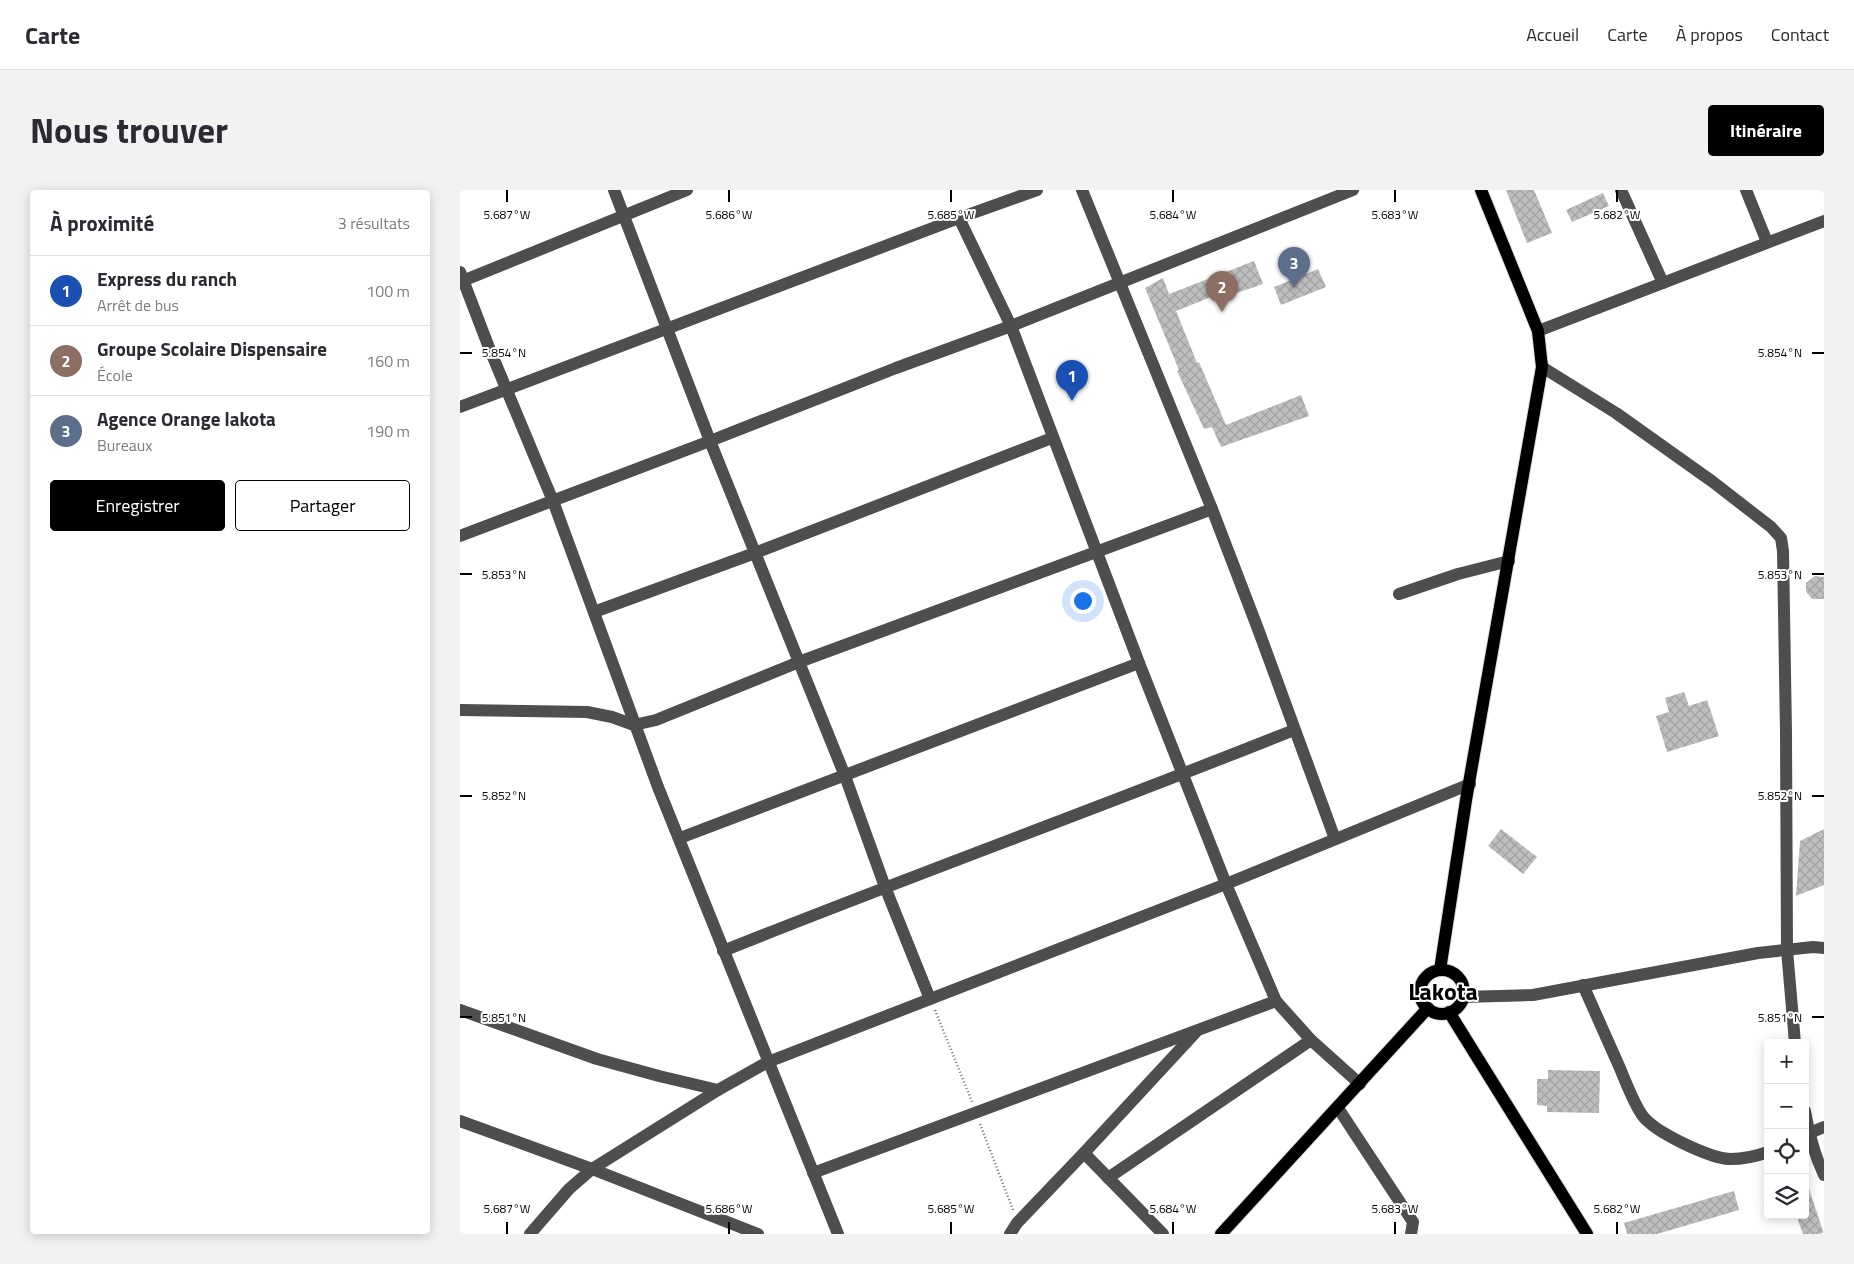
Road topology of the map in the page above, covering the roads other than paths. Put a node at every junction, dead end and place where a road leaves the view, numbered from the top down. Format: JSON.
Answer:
{"nodes":[{"id":1,"x":614,"y":190,"type":"edge"},
{"id":2,"x":687,"y":190,"type":"edge"},
{"id":3,"x":1036,"y":190,"type":"edge"},
{"id":4,"x":1082,"y":190,"type":"edge"},
{"id":5,"x":1353,"y":190,"type":"edge"},
{"id":6,"x":1480,"y":190,"type":"edge"},
{"id":7,"x":1621,"y":190,"type":"edge"},
{"id":8,"x":1746,"y":190,"type":"edge"},
{"id":9,"x":624,"y":216,"type":"junction"},
{"id":10,"x":959,"y":218,"type":"junction"},
{"id":11,"x":1824,"y":221,"type":"edge"},
{"id":12,"x":1767,"y":242,"type":"junction"},
{"id":13,"x":461,"y":278,"type":"edge"},
{"id":14,"x":1120,"y":282,"type":"junction"},
{"id":15,"x":1663,"y":283,"type":"junction"},
{"id":16,"x":1011,"y":326,"type":"junction"},
{"id":17,"x":668,"y":329,"type":"junction"},
{"id":18,"x":1538,"y":331,"type":"junction"},
{"id":19,"x":1542,"y":367,"type":"junction"},
{"id":20,"x":506,"y":390,"type":"junction"},
{"id":21,"x":460,"y":407,"type":"edge"},
{"id":22,"x":1052,"y":438,"type":"junction"},
{"id":23,"x":710,"y":441,"type":"junction"},
{"id":24,"x":553,"y":501,"type":"junction"},
{"id":25,"x":1212,"y":509,"type":"junction"},
{"id":26,"x":460,"y":536,"type":"edge"},
{"id":27,"x":755,"y":553,"type":"junction"},
{"id":28,"x":1097,"y":553,"type":"junction"},
{"id":29,"x":1509,"y":561,"type":"junction"},
{"id":30,"x":1400,"y":594,"type":"dead end"},
{"id":31,"x":594,"y":612,"type":"junction"},
{"id":32,"x":799,"y":662,"type":"junction"},
{"id":33,"x":1139,"y":663,"type":"junction"},
{"id":34,"x":460,"y":710,"type":"edge"},
{"id":35,"x":634,"y":725,"type":"junction"},
{"id":36,"x":1294,"y":730,"type":"junction"},
{"id":37,"x":1184,"y":774,"type":"junction"},
{"id":38,"x":845,"y":776,"type":"junction"},
{"id":39,"x":1470,"y":784,"type":"junction"},
{"id":40,"x":680,"y":838,"type":"junction"},
{"id":41,"x":1335,"y":839,"type":"junction"},
{"id":42,"x":1226,"y":884,"type":"junction"},
{"id":43,"x":885,"y":887,"type":"junction"},
{"id":44,"x":1824,"y":948,"type":"edge"},
{"id":45,"x":1787,"y":950,"type":"junction"},
{"id":46,"x":723,"y":951,"type":"junction"},
{"id":47,"x":1440,"y":970,"type":"junction"},
{"id":48,"x":1583,"y":985,"type":"junction"},
{"id":49,"x":1463,"y":997,"type":"junction"},
{"id":50,"x":930,"y":999,"type":"junction"},
{"id":51,"x":1276,"y":1001,"type":"junction"},
{"id":52,"x":1428,"y":1008,"type":"junction"},
{"id":53,"x":460,"y":1010,"type":"edge"},
{"id":54,"x":1449,"y":1012,"type":"junction"},
{"id":55,"x":1198,"y":1029,"type":"junction"},
{"id":56,"x":1795,"y":1039,"type":"edge"},
{"id":57,"x":1311,"y":1040,"type":"junction"},
{"id":58,"x":768,"y":1062,"type":"junction"},
{"id":59,"x":1360,"y":1084,"type":"junction"},
{"id":60,"x":718,"y":1090,"type":"junction"},
{"id":61,"x":1338,"y":1108,"type":"junction"},
{"id":62,"x":460,"y":1121,"type":"edge"},
{"id":63,"x":1824,"y":1127,"type":"edge"},
{"id":64,"x":1809,"y":1134,"type":"edge"},
{"id":65,"x":1809,"y":1140,"type":"edge"},
{"id":66,"x":1084,"y":1153,"type":"junction"},
{"id":67,"x":1764,"y":1154,"type":"edge"},
{"id":68,"x":592,"y":1169,"type":"junction"},
{"id":69,"x":813,"y":1173,"type":"junction"},
{"id":70,"x":1824,"y":1175,"type":"edge"},
{"id":71,"x":1108,"y":1178,"type":"junction"},
{"id":72,"x":1412,"y":1228,"type":"edge"},
{"id":73,"x":1019,"y":1229,"type":"edge"},
{"id":74,"x":538,"y":1232,"type":"edge"},
{"id":75,"x":758,"y":1234,"type":"edge"},
{"id":76,"x":838,"y":1234,"type":"edge"},
{"id":77,"x":1010,"y":1234,"type":"edge"},
{"id":78,"x":1163,"y":1234,"type":"edge"},
{"id":79,"x":1221,"y":1234,"type":"edge"},
{"id":80,"x":1420,"y":1234,"type":"edge"},
{"id":81,"x":1587,"y":1234,"type":"edge"}],
"edges":[{"from":1,"to":9,"type":"street"},
{"from":2,"to":9,"type":"street"},
{"from":3,"to":10,"type":"street"},
{"from":4,"to":14,"type":"street"},
{"from":5,"to":14,"type":"street"},
{"from":6,"to":18,"type":"main road"},
{"from":7,"to":15,"type":"street"},
{"from":8,"to":12,"type":"street"},
{"from":9,"to":13,"type":"street"},
{"from":9,"to":17,"type":"street"},
{"from":10,"to":16,"type":"street"},
{"from":10,"to":17,"type":"street"},
{"from":11,"to":12,"type":"street"},
{"from":12,"to":15,"type":"street"},
{"from":13,"to":20,"type":"street"},
{"from":14,"to":16,"type":"street"},
{"from":14,"to":25,"type":"street"},
{"from":15,"to":18,"type":"street"},
{"from":16,"to":22,"type":"street"},
{"from":16,"to":23,"type":"street"},
{"from":17,"to":20,"type":"street"},
{"from":17,"to":23,"type":"street"},
{"from":18,"to":19,"type":"main road"},
{"from":19,"to":29,"type":"main road"},
{"from":19,"to":45,"type":"street"},
{"from":20,"to":21,"type":"street"},
{"from":20,"to":24,"type":"street"},
{"from":22,"to":27,"type":"street"},
{"from":22,"to":28,"type":"street"},
{"from":23,"to":24,"type":"street"},
{"from":23,"to":27,"type":"street"},
{"from":24,"to":26,"type":"street"},
{"from":24,"to":31,"type":"street"},
{"from":25,"to":28,"type":"street"},
{"from":25,"to":36,"type":"street"},
{"from":27,"to":31,"type":"street"},
{"from":27,"to":32,"type":"street"},
{"from":28,"to":32,"type":"street"},
{"from":28,"to":33,"type":"street"},
{"from":29,"to":30,"type":"street"},
{"from":29,"to":39,"type":"main road"},
{"from":31,"to":35,"type":"street"},
{"from":32,"to":35,"type":"street"},
{"from":32,"to":38,"type":"street"},
{"from":33,"to":37,"type":"street"},
{"from":33,"to":38,"type":"street"},
{"from":34,"to":35,"type":"street"},
{"from":35,"to":40,"type":"street"},
{"from":36,"to":37,"type":"street"},
{"from":36,"to":41,"type":"street"},
{"from":37,"to":42,"type":"street"},
{"from":37,"to":43,"type":"street"},
{"from":38,"to":40,"type":"street"},
{"from":38,"to":43,"type":"street"},
{"from":39,"to":41,"type":"street"},
{"from":39,"to":47,"type":"main road"},
{"from":40,"to":46,"type":"street"},
{"from":41,"to":42,"type":"street"},
{"from":42,"to":50,"type":"street"},
{"from":42,"to":51,"type":"street"},
{"from":43,"to":46,"type":"street"},
{"from":43,"to":50,"type":"street"},
{"from":44,"to":45,"type":"street"},
{"from":45,"to":48,"type":"street"},
{"from":45,"to":56,"type":"street"},
{"from":46,"to":58,"type":"street"},
{"from":47,"to":49,"type":"main road"},
{"from":47,"to":52,"type":"main road"},
{"from":48,"to":49,"type":"street"},
{"from":48,"to":67,"type":"street"},
{"from":49,"to":54,"type":"main road"},
{"from":50,"to":58,"type":"street"},
{"from":51,"to":55,"type":"street"},
{"from":51,"to":57,"type":"street"},
{"from":52,"to":54,"type":"main road"},
{"from":52,"to":59,"type":"main road"},
{"from":53,"to":60,"type":"street"},
{"from":54,"to":81,"type":"main road"},
{"from":55,"to":66,"type":"street"},
{"from":55,"to":69,"type":"street"},
{"from":57,"to":59,"type":"street"},
{"from":57,"to":71,"type":"street"},
{"from":58,"to":60,"type":"street"},
{"from":58,"to":69,"type":"street"},
{"from":59,"to":61,"type":"main road"},
{"from":60,"to":68,"type":"street"},
{"from":61,"to":72,"type":"street"},
{"from":61,"to":79,"type":"main road"},
{"from":62,"to":68,"type":"street"},
{"from":63,"to":64,"type":"street"},
{"from":65,"to":70,"type":"street"},
{"from":66,"to":71,"type":"street"},
{"from":66,"to":73,"type":"street"},
{"from":68,"to":74,"type":"street"},
{"from":68,"to":75,"type":"street"},
{"from":69,"to":76,"type":"street"},
{"from":71,"to":78,"type":"street"},
{"from":72,"to":80,"type":"street"},
{"from":73,"to":77,"type":"street"}]}
